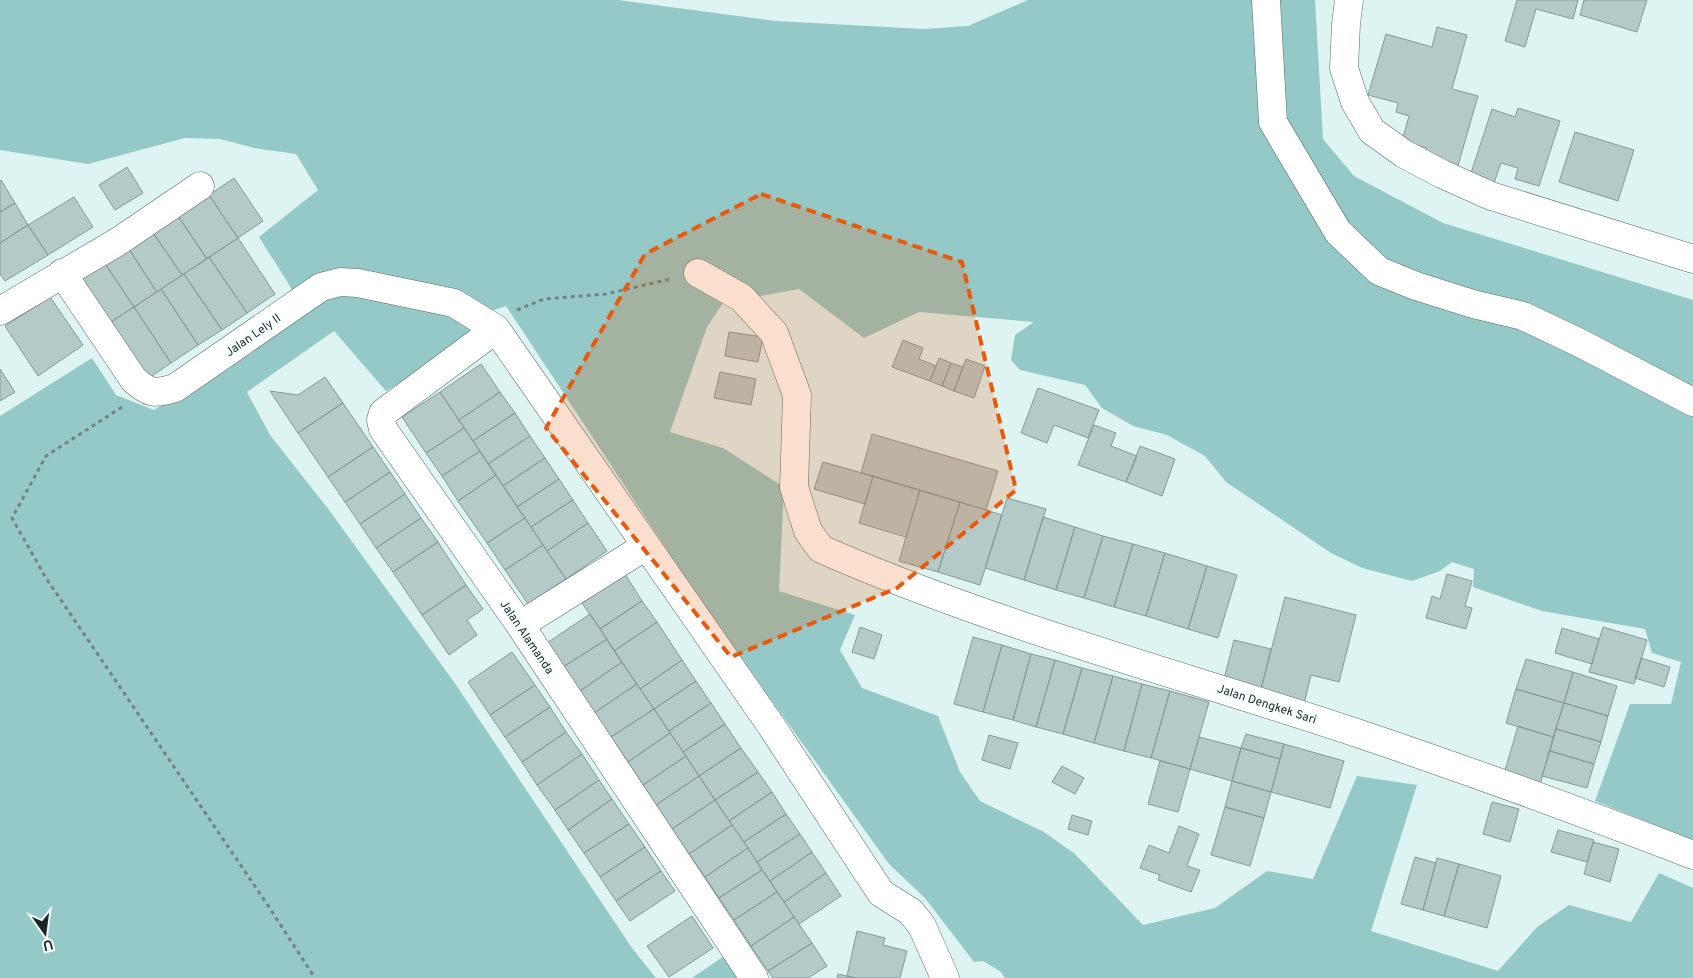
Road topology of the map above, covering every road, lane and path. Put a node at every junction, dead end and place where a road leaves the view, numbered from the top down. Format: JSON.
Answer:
{"nodes":[{"id":1,"x":1266,"y":0,"type":"edge"},
{"id":2,"x":1349,"y":0,"type":"edge"},
{"id":3,"x":200,"y":186,"type":"dead end"},
{"id":4,"x":1693,"y":258,"type":"edge"},
{"id":5,"x":698,"y":273,"type":"joint"},
{"id":6,"x":62,"y":274,"type":"junction"},
{"id":7,"x":2,"y":304,"type":"edge"},
{"id":8,"x":496,"y":329,"type":"junction"},
{"id":9,"x":146,"y":390,"type":"junction"},
{"id":10,"x":1693,"y":402,"type":"edge"},
{"id":11,"x":646,"y":546,"type":"junction"},
{"id":12,"x":520,"y":625,"type":"junction"},
{"id":13,"x":1693,"y":855,"type":"edge"},
{"id":14,"x":314,"y":978,"type":"edge"},
{"id":15,"x":754,"y":978,"type":"edge"},
{"id":16,"x":945,"y":978,"type":"edge"}],
"edges":[{"from":1,"to":10,"type":"street"},
{"from":2,"to":4,"type":"street"},
{"from":3,"to":6,"type":"street"},
{"from":5,"to":8,"type":"path"},
{"from":5,"to":13,"type":"street","name":"Jalan Dengkek Sari"},
{"from":6,"to":7,"type":"street"},
{"from":6,"to":9,"type":"street"},
{"from":8,"to":9,"type":"street","name":"Jalan Lely II"},
{"from":8,"to":11,"type":"street"},
{"from":8,"to":12,"type":"street","name":"Jalan Alamanda"},
{"from":9,"to":14,"type":"path"},
{"from":11,"to":12,"type":"street"},
{"from":11,"to":16,"type":"street"},
{"from":12,"to":15,"type":"street","name":"Jalan Alamanda"}]}
